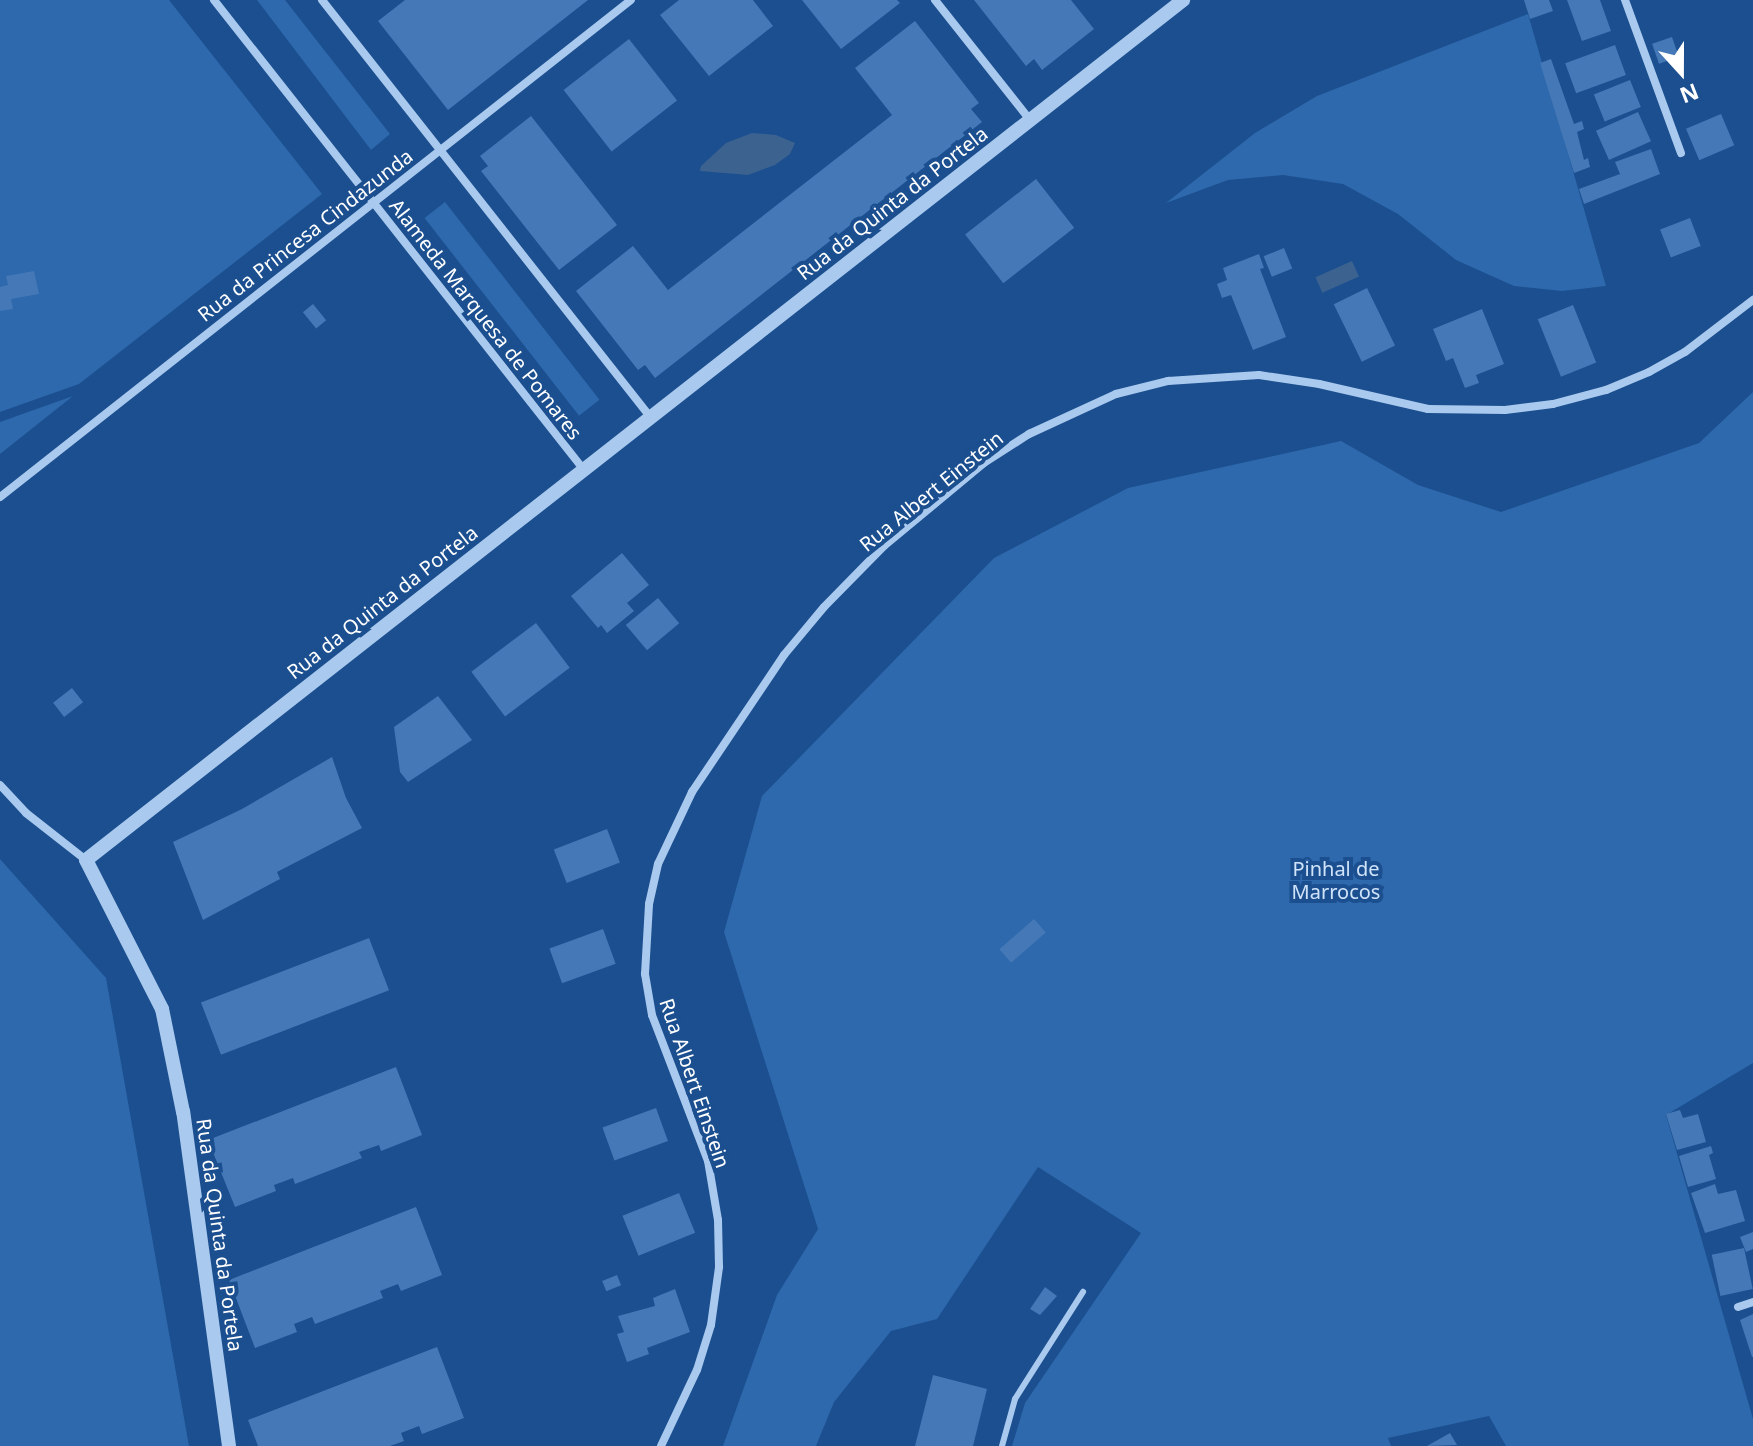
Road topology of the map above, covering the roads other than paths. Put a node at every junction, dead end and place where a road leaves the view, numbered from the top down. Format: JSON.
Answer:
{"nodes":[{"id":1,"x":214,"y":0,"type":"edge"},
{"id":2,"x":322,"y":0,"type":"edge"},
{"id":3,"x":631,"y":0,"type":"edge"},
{"id":4,"x":935,"y":0,"type":"edge"},
{"id":5,"x":1183,"y":0,"type":"edge"},
{"id":6,"x":1625,"y":0,"type":"edge"},
{"id":7,"x":1030,"y":120,"type":"junction"},
{"id":8,"x":440,"y":150,"type":"junction"},
{"id":9,"x":1681,"y":153,"type":"dead end"},
{"id":10,"x":373,"y":202,"type":"junction"},
{"id":11,"x":1753,"y":300,"type":"edge"},
{"id":12,"x":651,"y":418,"type":"junction"},
{"id":13,"x":584,"y":470,"type":"junction"},
{"id":14,"x":0,"y":497,"type":"edge"},
{"id":15,"x":0,"y":785,"type":"edge"},
{"id":16,"x":86,"y":860,"type":"junction"},
{"id":17,"x":1083,"y":1292,"type":"dead end"},
{"id":18,"x":1753,"y":1302,"type":"edge"},
{"id":19,"x":1738,"y":1307,"type":"dead end"},
{"id":20,"x":229,"y":1446,"type":"edge"},
{"id":21,"x":661,"y":1446,"type":"edge"},
{"id":22,"x":1002,"y":1446,"type":"edge"}],
"edges":[{"from":1,"to":10,"type":"street","name":"Alameda Marquesa de Pomares"},
{"from":2,"to":8,"type":"street"},
{"from":3,"to":8,"type":"street","name":"Rua da Princesa Cindazunda"},
{"from":4,"to":7,"type":"street"},
{"from":5,"to":7,"type":"street","name":"Rua da Quinta da Portela"},
{"from":6,"to":9,"type":"street"},
{"from":7,"to":12,"type":"street","name":"Rua da Quinta da Portela"},
{"from":8,"to":10,"type":"street","name":"Rua da Princesa Cindazunda"},
{"from":8,"to":12,"type":"street"},
{"from":10,"to":13,"type":"street","name":"Alameda Marquesa de Pomares"},
{"from":10,"to":14,"type":"street","name":"Rua da Princesa Cindazunda"},
{"from":11,"to":21,"type":"street","name":"Rua Albert Einstein"},
{"from":12,"to":13,"type":"street","name":"Rua da Quinta da Portela"},
{"from":13,"to":16,"type":"street","name":"Rua da Quinta da Portela"},
{"from":15,"to":16,"type":"street"},
{"from":16,"to":20,"type":"street","name":"Rua da Quinta da Portela"},
{"from":17,"to":22,"type":"lane"},
{"from":18,"to":19,"type":"street"}]}
